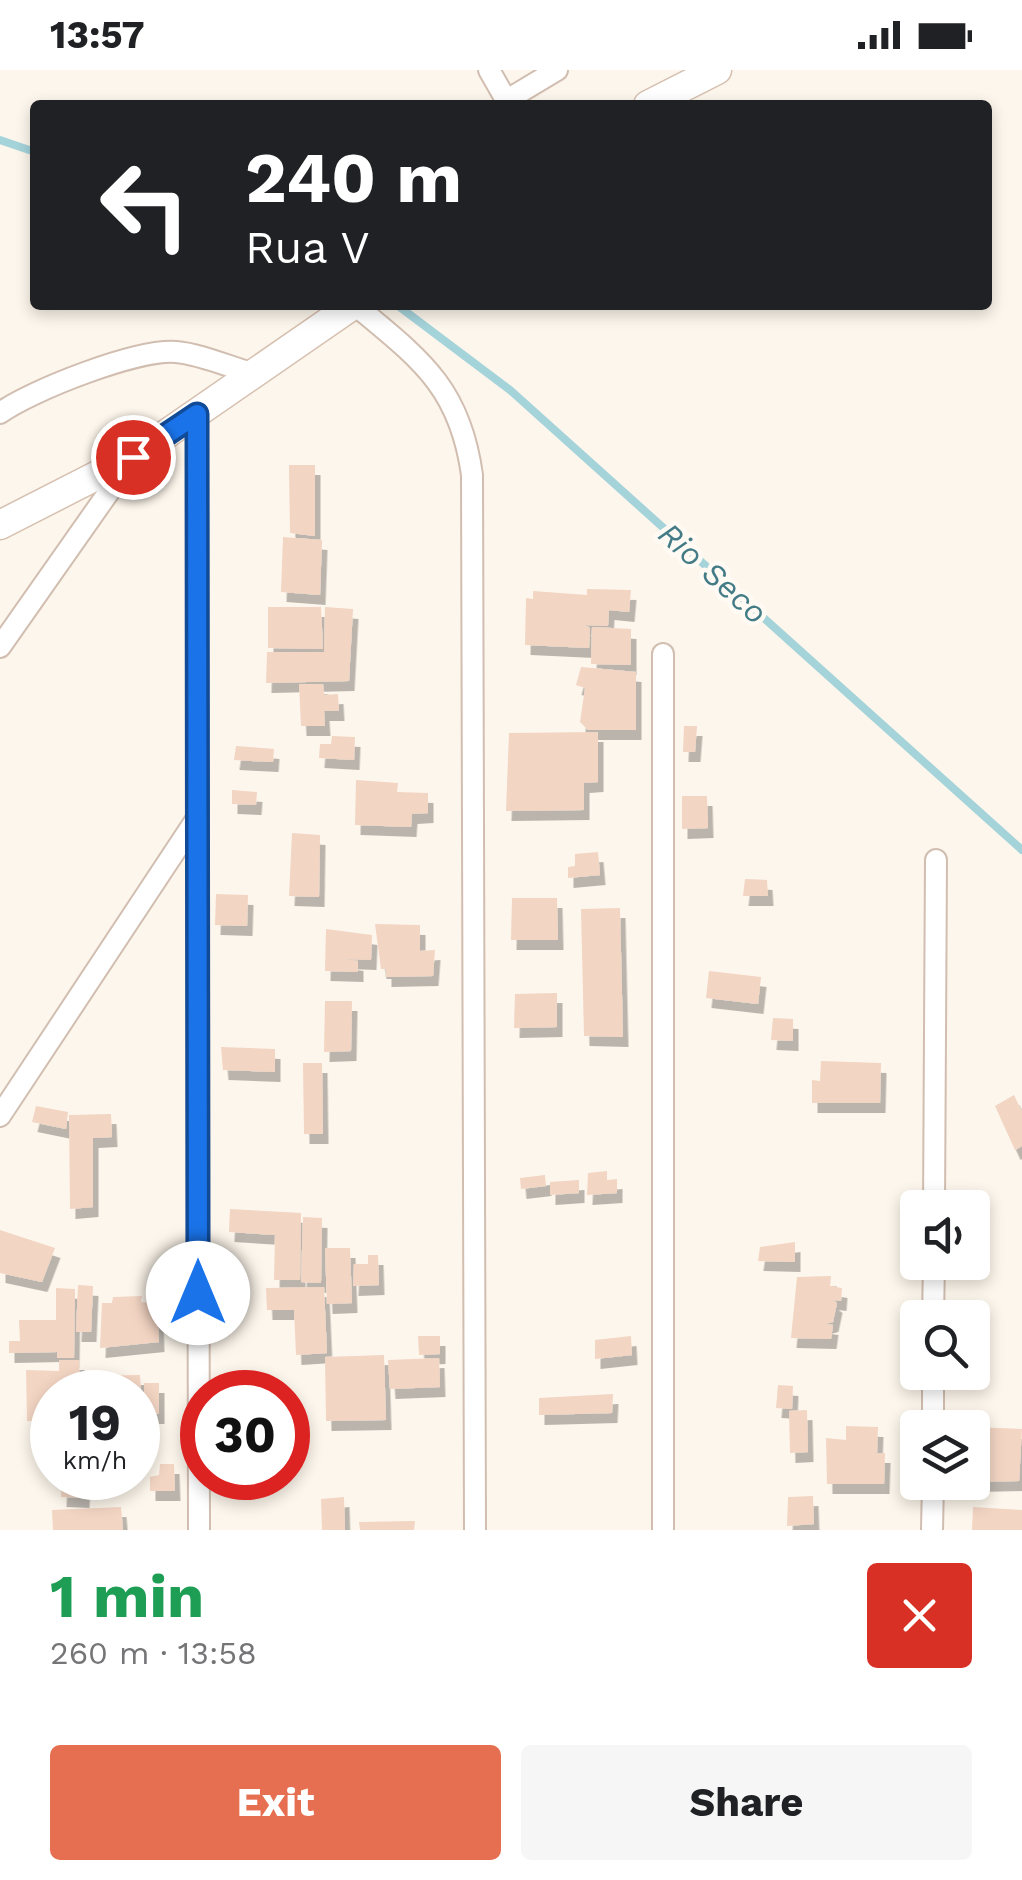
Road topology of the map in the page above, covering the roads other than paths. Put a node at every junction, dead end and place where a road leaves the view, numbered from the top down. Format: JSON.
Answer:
{"nodes":[{"id":1,"x":489,"y":70,"type":"edge"},
{"id":2,"x":557,"y":70,"type":"edge"},
{"id":3,"x":717,"y":70,"type":"edge"},
{"id":4,"x":506,"y":100,"type":"edge"},
{"id":5,"x":512,"y":100,"type":"edge"},
{"id":6,"x":658,"y":100,"type":"edge"},
{"id":7,"x":346,"y":310,"type":"edge"},
{"id":8,"x":360,"y":310,"type":"edge"},
{"id":9,"x":251,"y":372,"type":"junction"},
{"id":10,"x":0,"y":414,"type":"edge"},
{"id":11,"x":197,"y":414,"type":"junction"},
{"id":12,"x":133,"y":457,"type":"junction"},
{"id":13,"x":0,"y":525,"type":"edge"},
{"id":14,"x":0,"y":647,"type":"edge"},
{"id":15,"x":662,"y":654,"type":"dead end"},
{"id":16,"x":196,"y":820,"type":"junction"},
{"id":17,"x":936,"y":860,"type":"dead end"},
{"id":18,"x":0,"y":1116,"type":"edge"},
{"id":19,"x":934,"y":1190,"type":"edge"},
{"id":20,"x":932,"y":1500,"type":"edge"},
{"id":21,"x":199,"y":1530,"type":"edge"},
{"id":22,"x":475,"y":1530,"type":"edge"},
{"id":23,"x":663,"y":1530,"type":"edge"},
{"id":24,"x":932,"y":1530,"type":"edge"}],
"edges":[{"from":1,"to":4,"type":"street"},
{"from":2,"to":5,"type":"street"},
{"from":3,"to":6,"type":"street"},
{"from":7,"to":9,"type":"street"},
{"from":8,"to":22,"type":"street"},
{"from":9,"to":10,"type":"street"},
{"from":9,"to":11,"type":"street"},
{"from":11,"to":12,"type":"street"},
{"from":11,"to":16,"type":"street"},
{"from":12,"to":13,"type":"street"},
{"from":12,"to":14,"type":"street"},
{"from":15,"to":23,"type":"street"},
{"from":16,"to":18,"type":"street"},
{"from":16,"to":21,"type":"street"},
{"from":17,"to":19,"type":"street"},
{"from":20,"to":24,"type":"street"}]}
